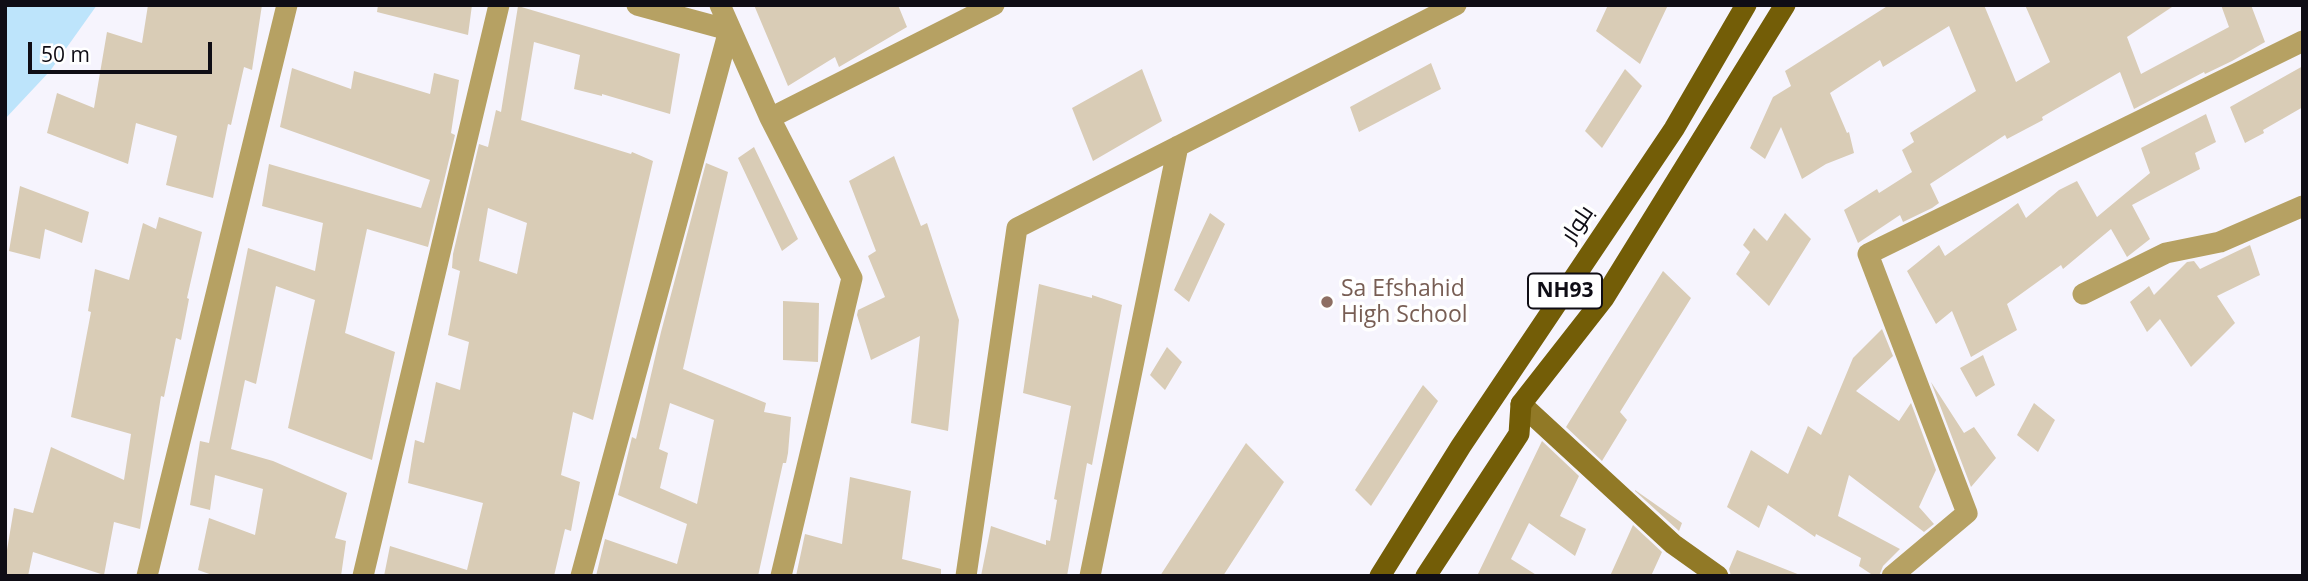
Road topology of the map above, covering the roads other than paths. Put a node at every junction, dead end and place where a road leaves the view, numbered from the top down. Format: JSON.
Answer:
{"nodes":[{"id":1,"x":287,"y":5,"type":"edge"},
{"id":2,"x":499,"y":5,"type":"edge"},
{"id":3,"x":637,"y":5,"type":"edge"},
{"id":4,"x":720,"y":5,"type":"edge"},
{"id":5,"x":994,"y":5,"type":"edge"},
{"id":6,"x":1456,"y":5,"type":"edge"},
{"id":7,"x":1746,"y":5,"type":"edge"},
{"id":8,"x":1785,"y":5,"type":"edge"},
{"id":9,"x":729,"y":30,"type":"junction"},
{"id":10,"x":2303,"y":41,"type":"edge"},
{"id":11,"x":769,"y":118,"type":"junction"},
{"id":12,"x":1674,"y":130,"type":"junction"},
{"id":13,"x":1698,"y":145,"type":"junction"},
{"id":14,"x":1178,"y":146,"type":"junction"},
{"id":15,"x":2303,"y":206,"type":"edge"},
{"id":16,"x":2083,"y":294,"type":"dead end"},
{"id":17,"x":1521,"y":404,"type":"junction"},
{"id":18,"x":147,"y":576,"type":"edge"},
{"id":19,"x":363,"y":576,"type":"edge"},
{"id":20,"x":581,"y":576,"type":"edge"},
{"id":21,"x":781,"y":576,"type":"edge"},
{"id":22,"x":966,"y":576,"type":"edge"},
{"id":23,"x":1090,"y":576,"type":"edge"},
{"id":24,"x":1380,"y":576,"type":"edge"},
{"id":25,"x":1426,"y":576,"type":"edge"},
{"id":26,"x":1718,"y":576,"type":"edge"},
{"id":27,"x":1892,"y":576,"type":"edge"}],
"edges":[{"from":1,"to":18,"type":"street"},
{"from":2,"to":19,"type":"street"},
{"from":3,"to":9,"type":"street"},
{"from":4,"to":9,"type":"street"},
{"from":5,"to":11,"type":"street"},
{"from":6,"to":14,"type":"street"},
{"from":7,"to":12,"type":"main road","name":"بلوار","number":"NH93"},
{"from":8,"to":13,"type":"main road","number":"NH93"},
{"from":9,"to":11,"type":"street"},
{"from":9,"to":20,"type":"street"},
{"from":10,"to":27,"type":"street"},
{"from":11,"to":21,"type":"street"},
{"from":12,"to":13,"type":"main road"},
{"from":12,"to":24,"type":"main road","name":"بلوار","number":"NH93"},
{"from":13,"to":17,"type":"main road","number":"NH93"},
{"from":14,"to":22,"type":"street"},
{"from":14,"to":23,"type":"street"},
{"from":15,"to":16,"type":"street"},
{"from":17,"to":25,"type":"main road"},
{"from":17,"to":26,"type":"street"}]}
